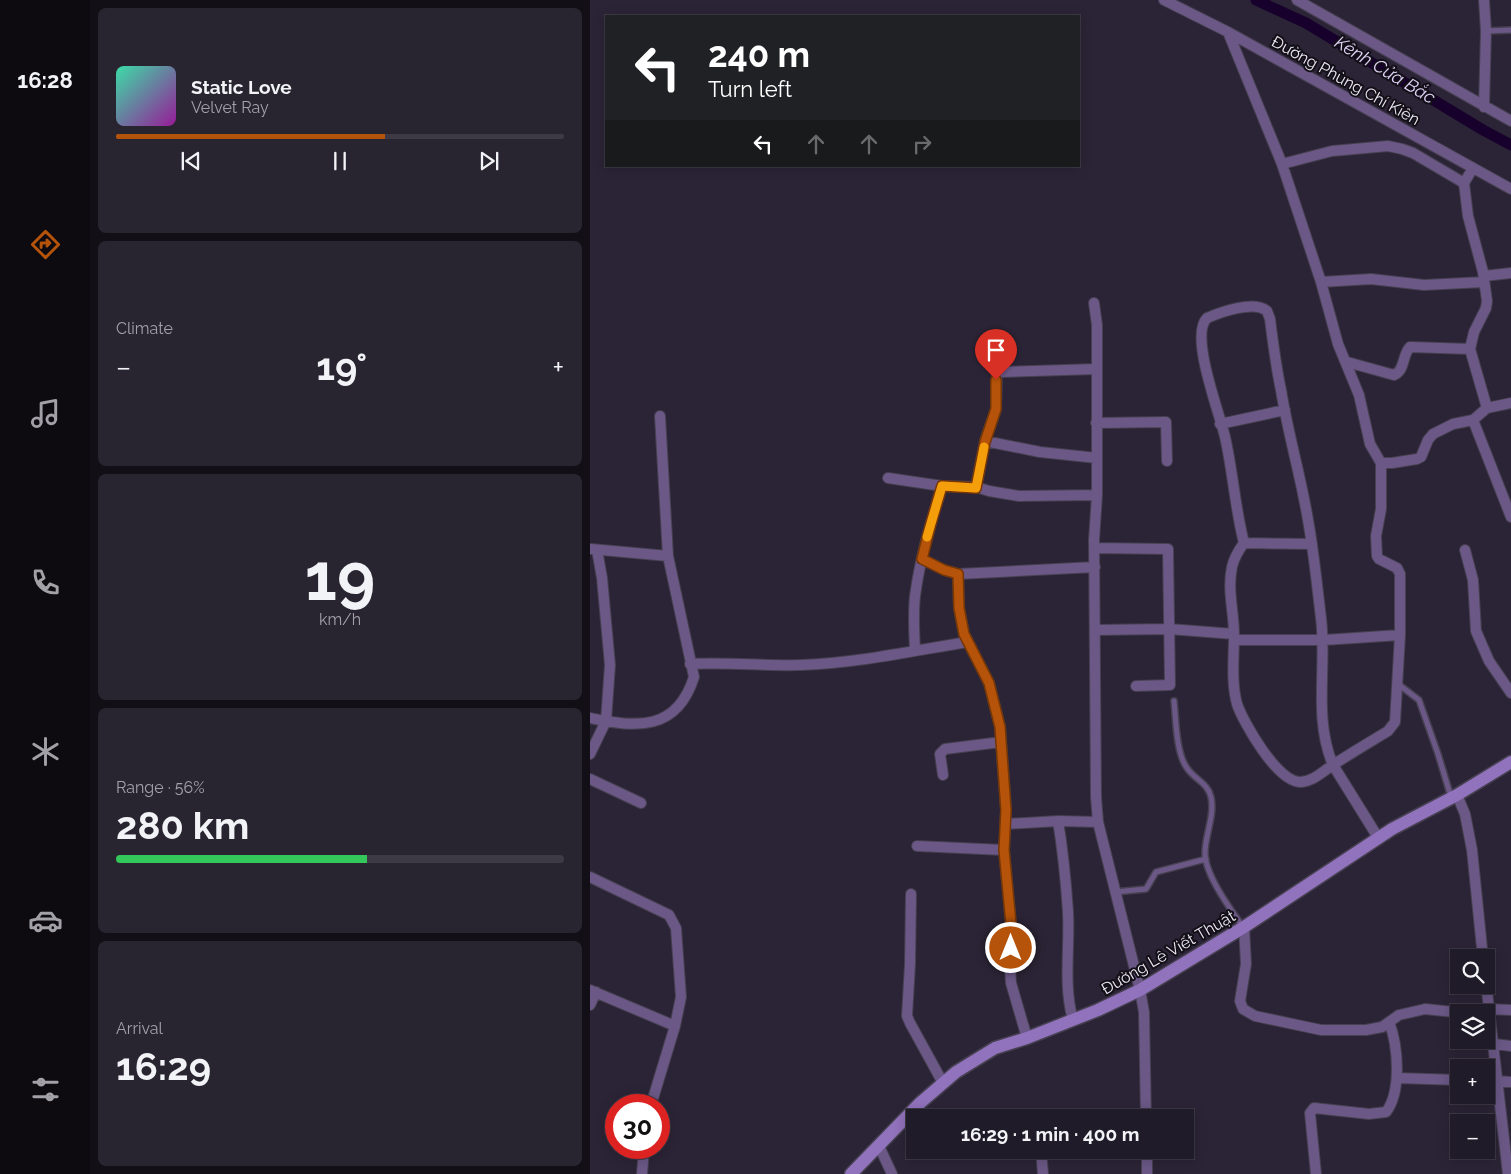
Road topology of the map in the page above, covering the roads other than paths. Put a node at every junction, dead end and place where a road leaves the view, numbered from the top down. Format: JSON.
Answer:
{"nodes":[{"id":1,"x":1164,"y":0,"type":"edge"},
{"id":2,"x":1297,"y":0,"type":"edge"},
{"id":3,"x":1484,"y":0,"type":"edge"},
{"id":4,"x":1511,"y":30,"type":"edge"},
{"id":5,"x":1486,"y":31,"type":"junction"},
{"id":6,"x":1228,"y":32,"type":"junction"},
{"id":7,"x":1484,"y":107,"type":"junction"},
{"id":8,"x":1511,"y":121,"type":"edge"},
{"id":9,"x":1282,"y":164,"type":"junction"},
{"id":10,"x":1473,"y":168,"type":"junction"},
{"id":11,"x":1464,"y":183,"type":"junction"},
{"id":12,"x":1511,"y":189,"type":"edge"},
{"id":13,"x":1511,"y":273,"type":"edge"},
{"id":14,"x":1484,"y":279,"type":"junction"},
{"id":15,"x":1320,"y":282,"type":"junction"},
{"id":16,"x":1094,"y":303,"type":"dead end"},
{"id":17,"x":1470,"y":349,"type":"junction"},
{"id":18,"x":1347,"y":362,"type":"junction"},
{"id":19,"x":1097,"y":369,"type":"junction"},
{"id":20,"x":1511,"y":403,"type":"edge"},
{"id":21,"x":1487,"y":408,"type":"junction"},
{"id":22,"x":1285,"y":410,"type":"junction"},
{"id":23,"x":660,"y":416,"type":"dead end"},
{"id":24,"x":1473,"y":420,"type":"junction"},
{"id":25,"x":1096,"y":423,"type":"junction"},
{"id":26,"x":1220,"y":424,"type":"junction"},
{"id":27,"x":985,"y":442,"type":"junction"},
{"id":28,"x":1097,"y":458,"type":"junction"},
{"id":29,"x":1167,"y":462,"type":"dead end"},
{"id":30,"x":1381,"y":463,"type":"junction"},
{"id":31,"x":888,"y":478,"type":"dead end"},
{"id":32,"x":942,"y":486,"type":"junction"},
{"id":33,"x":976,"y":488,"type":"junction"},
{"id":34,"x":1097,"y":495,"type":"junction"},
{"id":35,"x":1511,"y":518,"type":"edge"},
{"id":36,"x":1244,"y":543,"type":"junction"},
{"id":37,"x":1312,"y":544,"type":"junction"},
{"id":38,"x":1095,"y":548,"type":"junction"},
{"id":39,"x":593,"y":549,"type":"edge"},
{"id":40,"x":1465,"y":550,"type":"dead end"},
{"id":41,"x":668,"y":556,"type":"junction"},
{"id":42,"x":922,"y":559,"type":"junction"},
{"id":43,"x":1095,"y":567,"type":"junction"},
{"id":44,"x":958,"y":574,"type":"junction"},
{"id":45,"x":1169,"y":629,"type":"junction"},
{"id":46,"x":1095,"y":630,"type":"junction"},
{"id":47,"x":1400,"y":635,"type":"junction"},
{"id":48,"x":1234,"y":637,"type":"junction"},
{"id":49,"x":1324,"y":640,"type":"junction"},
{"id":50,"x":967,"y":642,"type":"junction"},
{"id":51,"x":915,"y":650,"type":"junction"},
{"id":52,"x":690,"y":664,"type":"junction"},
{"id":53,"x":1397,"y":683,"type":"junction"},
{"id":54,"x":1136,"y":686,"type":"dead end"},
{"id":55,"x":1511,"y":693,"type":"edge"},
{"id":56,"x":1174,"y":701,"type":"dead end"},
{"id":57,"x":590,"y":718,"type":"edge"},
{"id":58,"x":606,"y":721,"type":"junction"},
{"id":59,"x":1002,"y":742,"type":"junction"},
{"id":60,"x":590,"y":754,"type":"edge"},
{"id":61,"x":1511,"y":762,"type":"edge"},
{"id":62,"x":1333,"y":765,"type":"junction"},
{"id":63,"x":943,"y":775,"type":"dead end"},
{"id":64,"x":590,"y":779,"type":"edge"},
{"id":65,"x":1454,"y":796,"type":"junction"},
{"id":66,"x":641,"y":803,"type":"dead end"},
{"id":67,"x":1058,"y":821,"type":"junction"},
{"id":68,"x":1098,"y":822,"type":"junction"},
{"id":69,"x":1006,"y":824,"type":"junction"},
{"id":70,"x":1378,"y":839,"type":"junction"},
{"id":71,"x":917,"y":846,"type":"dead end"},
{"id":72,"x":1004,"y":850,"type":"junction"},
{"id":73,"x":1206,"y":859,"type":"junction"},
{"id":74,"x":590,"y":877,"type":"edge"},
{"id":75,"x":1115,"y":892,"type":"junction"},
{"id":76,"x":911,"y":894,"type":"dead end"},
{"id":77,"x":1244,"y":927,"type":"junction"},
{"id":78,"x":1482,"y":949,"type":"edge"},
{"id":79,"x":1140,"y":990,"type":"junction"},
{"id":80,"x":593,"y":991,"type":"edge"},
{"id":81,"x":590,"y":1005,"type":"edge"},
{"id":82,"x":1495,"y":1009,"type":"edge"},
{"id":83,"x":1511,"y":1010,"type":"edge"},
{"id":84,"x":1450,"y":1011,"type":"edge"},
{"id":85,"x":1073,"y":1020,"type":"junction"},
{"id":86,"x":1389,"y":1022,"type":"junction"},
{"id":87,"x":675,"y":1026,"type":"junction"},
{"id":88,"x":1027,"y":1038,"type":"junction"},
{"id":89,"x":1495,"y":1044,"type":"edge"},
{"id":90,"x":1511,"y":1046,"type":"edge"},
{"id":91,"x":1495,"y":1049,"type":"edge"},
{"id":92,"x":1396,"y":1078,"type":"junction"},
{"id":93,"x":1450,"y":1080,"type":"edge"},
{"id":94,"x":1495,"y":1081,"type":"edge"},
{"id":95,"x":1499,"y":1081,"type":"junction"},
{"id":96,"x":943,"y":1082,"type":"junction"},
{"id":97,"x":1511,"y":1082,"type":"edge"},
{"id":98,"x":654,"y":1094,"type":"edge"},
{"id":99,"x":1146,"y":1109,"type":"edge"},
{"id":100,"x":879,"y":1146,"type":"junction"},
{"id":101,"x":643,"y":1159,"type":"edge"},
{"id":102,"x":1042,"y":1159,"type":"edge"},
{"id":103,"x":1147,"y":1159,"type":"edge"},
{"id":104,"x":642,"y":1174,"type":"edge"},
{"id":105,"x":851,"y":1174,"type":"edge"},
{"id":106,"x":892,"y":1174,"type":"edge"},
{"id":107,"x":1043,"y":1174,"type":"edge"},
{"id":108,"x":1147,"y":1174,"type":"edge"},
{"id":109,"x":1316,"y":1174,"type":"edge"},
{"id":110,"x":1508,"y":1174,"type":"edge"}],
"edges":[{"from":1,"to":6,"type":"street","name":"Đường Phùng Chí Kiên"},
{"from":2,"to":7,"type":"street"},
{"from":3,"to":5,"type":"street"},
{"from":4,"to":5,"type":"lane"},
{"from":5,"to":7,"type":"street"},
{"from":6,"to":9,"type":"street"},
{"from":6,"to":10,"type":"street","name":"Đường Phùng Chí Kiên"},
{"from":7,"to":8,"type":"street"},
{"from":9,"to":11,"type":"street"},
{"from":9,"to":15,"type":"street"},
{"from":10,"to":11,"type":"street"},
{"from":10,"to":12,"type":"street","name":"Đường Phùng Chí Kiên"},
{"from":11,"to":14,"type":"street"},
{"from":13,"to":14,"type":"street"},
{"from":14,"to":15,"type":"street"},
{"from":14,"to":17,"type":"street"},
{"from":15,"to":18,"type":"street"},
{"from":16,"to":19,"type":"street"},
{"from":17,"to":18,"type":"street"},
{"from":17,"to":21,"type":"street"},
{"from":18,"to":30,"type":"street"},
{"from":19,"to":25,"type":"street"},
{"from":19,"to":27,"type":"street"},
{"from":20,"to":21,"type":"street"},
{"from":21,"to":24,"type":"street"},
{"from":22,"to":26,"type":"street"},
{"from":22,"to":26,"type":"street"},
{"from":22,"to":37,"type":"street"},
{"from":23,"to":41,"type":"street"},
{"from":24,"to":30,"type":"street"},
{"from":24,"to":35,"type":"street"},
{"from":25,"to":28,"type":"street"},
{"from":25,"to":29,"type":"street"},
{"from":26,"to":36,"type":"street"},
{"from":27,"to":28,"type":"street"},
{"from":27,"to":33,"type":"street"},
{"from":28,"to":34,"type":"street"},
{"from":30,"to":47,"type":"street"},
{"from":31,"to":32,"type":"street"},
{"from":32,"to":33,"type":"street"},
{"from":32,"to":42,"type":"street"},
{"from":33,"to":34,"type":"street"},
{"from":34,"to":38,"type":"street"},
{"from":36,"to":37,"type":"street"},
{"from":36,"to":48,"type":"street"},
{"from":37,"to":49,"type":"street"},
{"from":38,"to":43,"type":"street"},
{"from":38,"to":45,"type":"street"},
{"from":39,"to":41,"type":"street"},
{"from":39,"to":58,"type":"street"},
{"from":40,"to":55,"type":"street"},
{"from":41,"to":52,"type":"street"},
{"from":42,"to":44,"type":"street"},
{"from":42,"to":51,"type":"street"},
{"from":43,"to":44,"type":"street"},
{"from":43,"to":46,"type":"street"},
{"from":44,"to":50,"type":"street"},
{"from":45,"to":46,"type":"street"},
{"from":45,"to":48,"type":"street"},
{"from":45,"to":54,"type":"street"},
{"from":46,"to":68,"type":"street"},
{"from":47,"to":49,"type":"street"},
{"from":47,"to":53,"type":"street"},
{"from":48,"to":49,"type":"street"},
{"from":48,"to":62,"type":"street"},
{"from":49,"to":62,"type":"street"},
{"from":50,"to":51,"type":"street"},
{"from":50,"to":59,"type":"street"},
{"from":51,"to":52,"type":"street"},
{"from":52,"to":58,"type":"street"},
{"from":53,"to":62,"type":"street"},
{"from":53,"to":65,"type":"lane"},
{"from":56,"to":73,"type":"lane"},
{"from":57,"to":58,"type":"street"},
{"from":58,"to":60,"type":"street"},
{"from":59,"to":63,"type":"street"},
{"from":59,"to":69,"type":"street"},
{"from":61,"to":65,"type":"main road","name":"Đường Lê Viết Thuật"},
{"from":62,"to":70,"type":"street"},
{"from":64,"to":66,"type":"street"},
{"from":65,"to":70,"type":"main road","name":"Đường Lê Viết Thuật"},
{"from":65,"to":78,"type":"street"},
{"from":67,"to":68,"type":"street"},
{"from":67,"to":69,"type":"street"},
{"from":67,"to":85,"type":"street"},
{"from":68,"to":75,"type":"street"},
{"from":69,"to":72,"type":"street"},
{"from":70,"to":77,"type":"main road","name":"Đường Lê Viết Thuật"},
{"from":71,"to":72,"type":"street"},
{"from":72,"to":88,"type":"street"},
{"from":73,"to":75,"type":"lane"},
{"from":73,"to":77,"type":"lane"},
{"from":74,"to":87,"type":"street"},
{"from":75,"to":79,"type":"street"},
{"from":76,"to":96,"type":"street"},
{"from":77,"to":79,"type":"main road","name":"Đường Lê Viết Thuật"},
{"from":77,"to":86,"type":"street"},
{"from":79,"to":85,"type":"main road","name":"Đường Lê Viết Thuật"},
{"from":79,"to":99,"type":"street"},
{"from":80,"to":81,"type":"street"},
{"from":80,"to":87,"type":"street"},
{"from":82,"to":83,"type":"street"},
{"from":84,"to":86,"type":"street"},
{"from":85,"to":88,"type":"main road","name":"Đường Lê Viết Thuật"},
{"from":86,"to":92,"type":"street"},
{"from":87,"to":98,"type":"street"},
{"from":88,"to":96,"type":"main road","name":"Đường Lê Viết Thuật"},
{"from":89,"to":90,"type":"street"},
{"from":91,"to":95,"type":"street"},
{"from":92,"to":93,"type":"street"},
{"from":92,"to":109,"type":"street"},
{"from":94,"to":95,"type":"street"},
{"from":95,"to":97,"type":"street"},
{"from":95,"to":110,"type":"street"},
{"from":96,"to":100,"type":"main road","name":"Đường Lê Viết Thuật"},
{"from":100,"to":105,"type":"main road","name":"Đường Lê Viết Thuật"},
{"from":100,"to":106,"type":"street"},
{"from":101,"to":104,"type":"street"},
{"from":102,"to":107,"type":"street"},
{"from":103,"to":108,"type":"street"}]}
